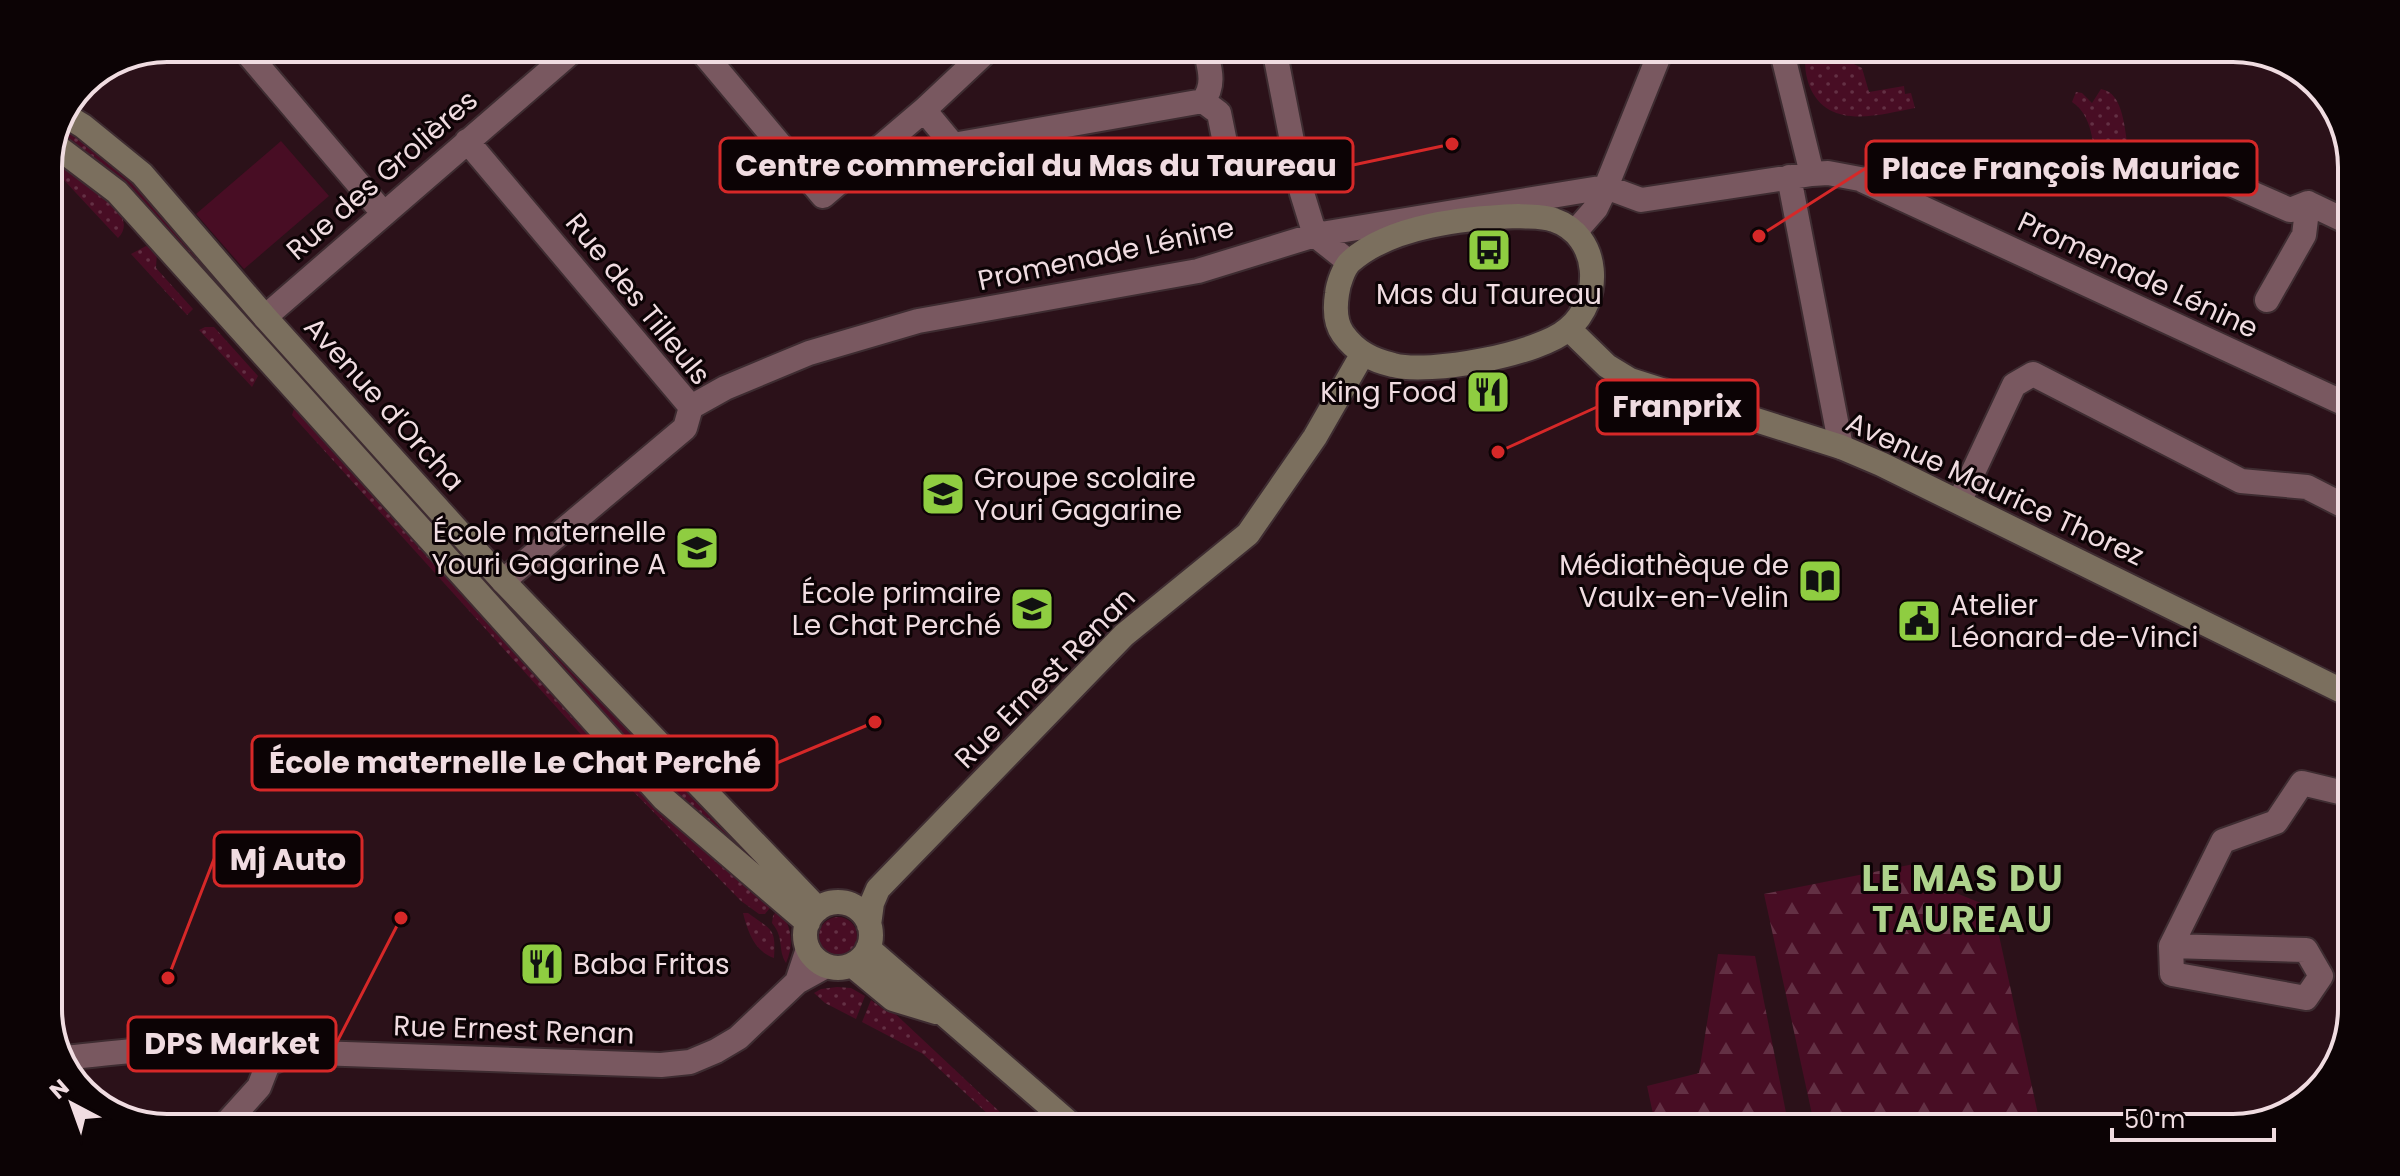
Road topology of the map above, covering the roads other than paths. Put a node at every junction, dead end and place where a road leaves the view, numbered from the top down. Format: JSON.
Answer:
{"nodes":[{"id":1,"x":255,"y":62,"type":"edge"},
{"id":2,"x":560,"y":62,"type":"edge"},
{"id":3,"x":711,"y":62,"type":"edge"},
{"id":4,"x":975,"y":62,"type":"edge"},
{"id":5,"x":1208,"y":62,"type":"edge"},
{"id":6,"x":1277,"y":62,"type":"edge"},
{"id":7,"x":1656,"y":62,"type":"edge"},
{"id":8,"x":1783,"y":62,"type":"edge"},
{"id":9,"x":1203,"y":101,"type":"junction"},
{"id":10,"x":924,"y":110,"type":"junction"},
{"id":11,"x":73,"y":120,"type":"edge"},
{"id":12,"x":467,"y":141,"type":"junction"},
{"id":13,"x":64,"y":150,"type":"edge"},
{"id":14,"x":1800,"y":176,"type":"junction"},
{"id":15,"x":1232,"y":177,"type":"dead end"},
{"id":16,"x":2224,"y":181,"type":"dead end"},
{"id":17,"x":1606,"y":187,"type":"junction"},
{"id":18,"x":2308,"y":203,"type":"junction"},
{"id":19,"x":384,"y":214,"type":"junction"},
{"id":20,"x":2338,"y":217,"type":"edge"},
{"id":21,"x":1575,"y":232,"type":"junction"},
{"id":22,"x":1315,"y":235,"type":"junction"},
{"id":23,"x":1349,"y":262,"type":"junction"},
{"id":24,"x":2267,"y":300,"type":"dead end"},
{"id":25,"x":265,"y":317,"type":"junction"},
{"id":26,"x":1569,"y":329,"type":"junction"},
{"id":27,"x":1362,"y":355,"type":"junction"},
{"id":28,"x":2338,"y":401,"type":"edge"},
{"id":29,"x":691,"y":407,"type":"junction"},
{"id":30,"x":1841,"y":447,"type":"junction"},
{"id":31,"x":1960,"y":500,"type":"junction"},
{"id":32,"x":2338,"y":503,"type":"edge"},
{"id":33,"x":503,"y":581,"type":"junction"},
{"id":34,"x":2338,"y":689,"type":"edge"},
{"id":35,"x":2338,"y":792,"type":"edge"},
{"id":36,"x":878,"y":889,"type":"junction"},
{"id":37,"x":847,"y":904,"type":"junction"},
{"id":38,"x":813,"y":916,"type":"junction"},
{"id":39,"x":863,"y":946,"type":"junction"},
{"id":40,"x":2171,"y":946,"type":"junction"},
{"id":41,"x":808,"y":949,"type":"junction"},
{"id":42,"x":826,"y":966,"type":"junction"},
{"id":43,"x":797,"y":982,"type":"junction"},
{"id":44,"x":74,"y":1057,"type":"edge"},
{"id":45,"x":268,"y":1064,"type":"junction"},
{"id":46,"x":235,"y":1114,"type":"edge"},
{"id":47,"x":1059,"y":1114,"type":"edge"}],
"edges":[{"from":1,"to":19,"type":"street"},
{"from":2,"to":12,"type":"street","name":"Rue des Grolières"},
{"from":3,"to":10,"type":"street"},
{"from":4,"to":10,"type":"street"},
{"from":5,"to":9,"type":"street"},
{"from":6,"to":22,"type":"street"},
{"from":7,"to":17,"type":"street"},
{"from":8,"to":14,"type":"street"},
{"from":9,"to":10,"type":"street"},
{"from":9,"to":15,"type":"street"},
{"from":11,"to":25,"type":"main road","name":"Avenue d'Orcha"},
{"from":12,"to":19,"type":"street","name":"Rue des Grolières"},
{"from":12,"to":29,"type":"street","name":"Rue des Tilleuls"},
{"from":13,"to":38,"type":"main road","name":"Avenue d'Orcha"},
{"from":14,"to":17,"type":"street","name":"Promenade Lénine"},
{"from":14,"to":28,"type":"street","name":"Promenade Lénine"},
{"from":14,"to":30,"type":"street"},
{"from":16,"to":18,"type":"street"},
{"from":17,"to":21,"type":"street"},
{"from":17,"to":22,"type":"street","name":"Promenade Lénine"},
{"from":18,"to":20,"type":"street"},
{"from":18,"to":24,"type":"street"},
{"from":19,"to":25,"type":"street","name":"Rue des Grolières"},
{"from":21,"to":23,"type":"main road"},
{"from":21,"to":26,"type":"main road"},
{"from":22,"to":23,"type":"street"},
{"from":22,"to":29,"type":"street","name":"Promenade Lénine"},
{"from":23,"to":27,"type":"main road"},
{"from":25,"to":33,"type":"main road","name":"Avenue d'Orcha"},
{"from":26,"to":27,"type":"main road"},
{"from":26,"to":30,"type":"main road","name":"Avenue Maurice Thorez"},
{"from":27,"to":36,"type":"main road","name":"Rue Ernest Renan"},
{"from":29,"to":33,"type":"street","name":"Rue des Tilleuls"},
{"from":30,"to":31,"type":"main road","name":"Avenue Maurice Thorez"},
{"from":31,"to":32,"type":"street"},
{"from":31,"to":34,"type":"main road","name":"Avenue Maurice Thorez"},
{"from":33,"to":38,"type":"main road","name":"Avenue d'Orcha"},
{"from":35,"to":40,"type":"street"},
{"from":36,"to":37,"type":"main road","name":"Rue Ernest Renan"},
{"from":36,"to":39,"type":"main road"},
{"from":37,"to":38,"type":"main road"},
{"from":37,"to":39,"type":"main road"},
{"from":38,"to":41,"type":"main road"},
{"from":39,"to":42,"type":"main road"},
{"from":39,"to":47,"type":"main road"},
{"from":40,"to":40,"type":"street"},
{"from":41,"to":42,"type":"main road"},
{"from":41,"to":43,"type":"street","name":"Rue Ernest Renan"},
{"from":42,"to":43,"type":"street","name":"Rue Ernest Renan"},
{"from":43,"to":45,"type":"street","name":"Rue Ernest Renan"},
{"from":44,"to":45,"type":"street"},
{"from":45,"to":46,"type":"street"}]}
